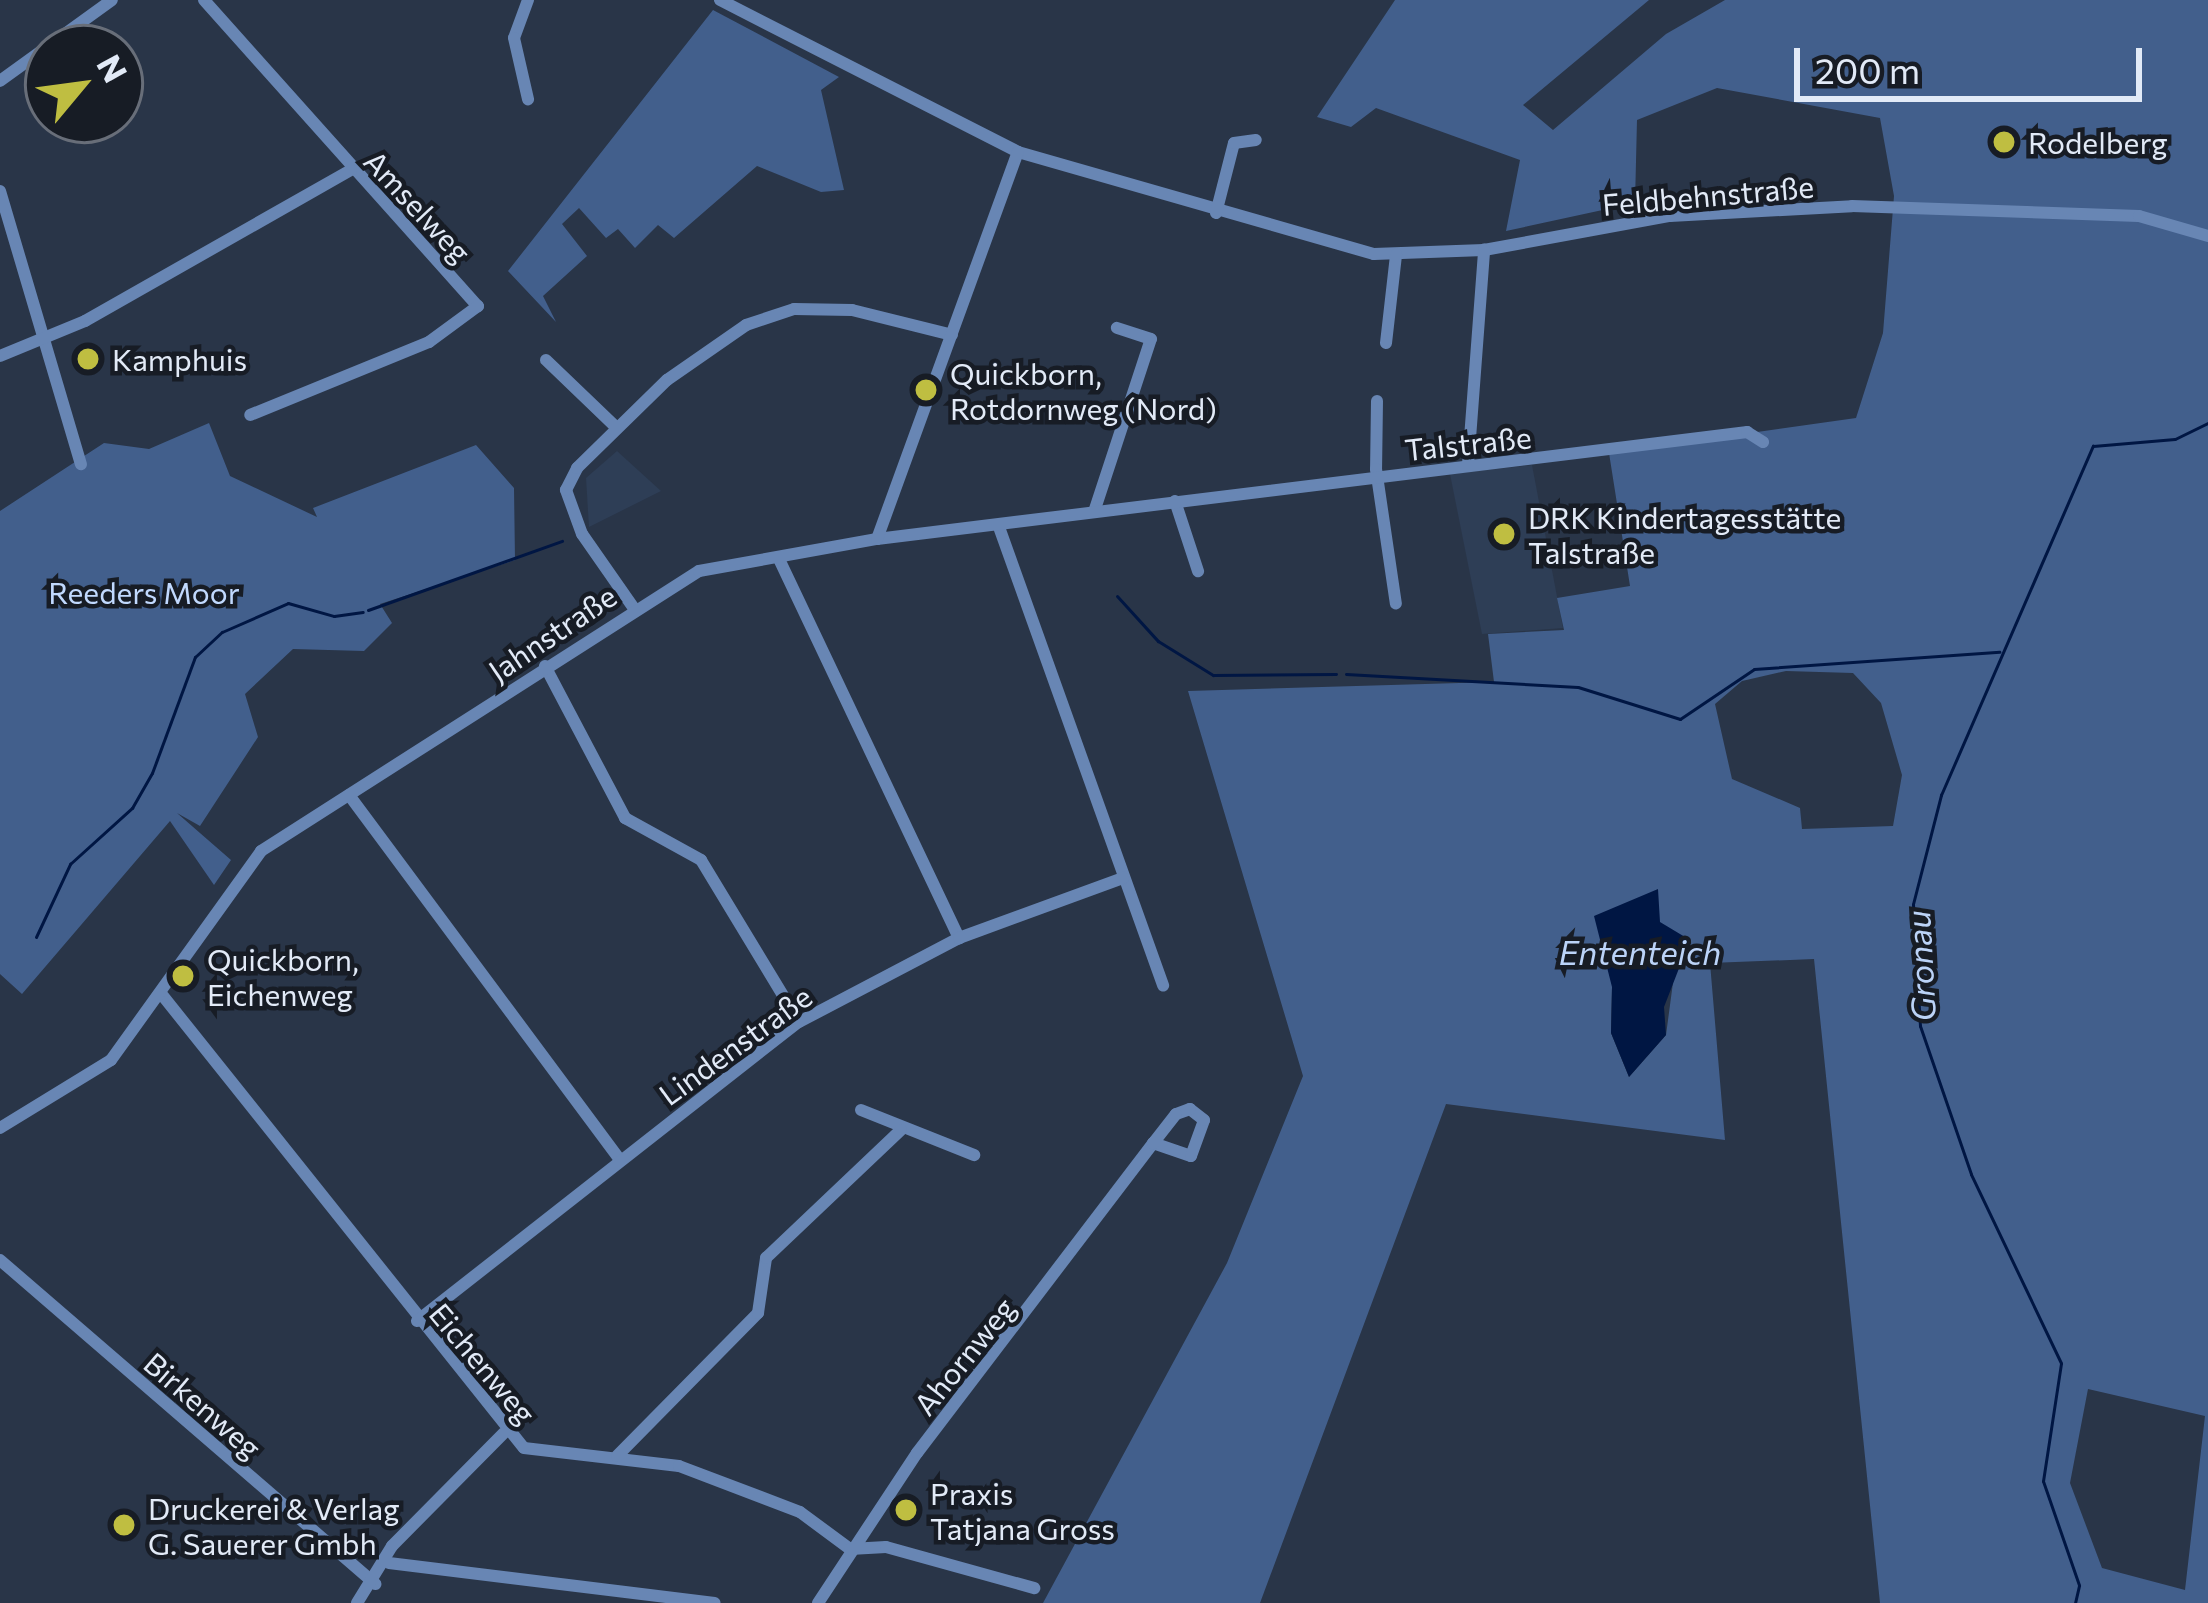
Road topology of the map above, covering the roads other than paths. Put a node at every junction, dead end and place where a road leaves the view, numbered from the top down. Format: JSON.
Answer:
{"nodes":[{"id":1,"x":112,"y":0,"type":"edge"},
{"id":2,"x":204,"y":0,"type":"edge"},
{"id":3,"x":528,"y":0,"type":"edge"},
{"id":4,"x":720,"y":0,"type":"edge"},
{"id":5,"x":0,"y":81,"type":"edge"},
{"id":6,"x":528,"y":98,"type":"dead end"},
{"id":7,"x":1256,"y":140,"type":"dead end"},
{"id":8,"x":1018,"y":152,"type":"junction"},
{"id":9,"x":351,"y":170,"type":"junction"},
{"id":10,"x":0,"y":191,"type":"edge"},
{"id":11,"x":1216,"y":213,"type":"junction"},
{"id":12,"x":2208,"y":236,"type":"edge"},
{"id":13,"x":1484,"y":250,"type":"junction"},
{"id":14,"x":1396,"y":255,"type":"junction"},
{"id":15,"x":1117,"y":328,"type":"dead end"},
{"id":16,"x":952,"y":335,"type":"junction"},
{"id":17,"x":50,"y":338,"type":"junction"},
{"id":18,"x":1386,"y":343,"type":"dead end"},
{"id":19,"x":0,"y":356,"type":"edge"},
{"id":20,"x":546,"y":360,"type":"dead end"},
{"id":21,"x":1377,"y":400,"type":"dead end"},
{"id":22,"x":250,"y":415,"type":"dead end"},
{"id":23,"x":617,"y":428,"type":"junction"},
{"id":24,"x":1762,"y":442,"type":"dead end"},
{"id":25,"x":81,"y":464,"type":"dead end"},
{"id":26,"x":1468,"y":465,"type":"junction"},
{"id":27,"x":1377,"y":477,"type":"junction"},
{"id":28,"x":1175,"y":501,"type":"junction"},
{"id":29,"x":1094,"y":512,"type":"junction"},
{"id":30,"x":999,"y":527,"type":"junction"},
{"id":31,"x":877,"y":539,"type":"junction"},
{"id":32,"x":779,"y":559,"type":"junction"},
{"id":33,"x":1198,"y":571,"type":"dead end"},
{"id":34,"x":1396,"y":604,"type":"dead end"},
{"id":35,"x":633,"y":607,"type":"junction"},
{"id":36,"x":544,"y":666,"type":"junction"},
{"id":37,"x":349,"y":795,"type":"junction"},
{"id":38,"x":1123,"y":878,"type":"junction"},
{"id":39,"x":959,"y":938,"type":"junction"},
{"id":40,"x":1163,"y":986,"type":"dead end"},
{"id":41,"x":163,"y":996,"type":"junction"},
{"id":42,"x":799,"y":1022,"type":"junction"},
{"id":43,"x":861,"y":1109,"type":"dead end"},
{"id":44,"x":0,"y":1128,"type":"edge"},
{"id":45,"x":901,"y":1130,"type":"junction"},
{"id":46,"x":1153,"y":1143,"type":"junction"},
{"id":47,"x":974,"y":1156,"type":"dead end"},
{"id":48,"x":620,"y":1160,"type":"junction"},
{"id":49,"x":0,"y":1260,"type":"edge"},
{"id":50,"x":417,"y":1321,"type":"junction"},
{"id":51,"x":504,"y":1433,"type":"junction"},
{"id":52,"x":617,"y":1456,"type":"junction"},
{"id":53,"x":850,"y":1549,"type":"junction"},
{"id":54,"x":389,"y":1563,"type":"junction"},
{"id":55,"x":375,"y":1584,"type":"junction"},
{"id":56,"x":1034,"y":1588,"type":"dead end"},
{"id":57,"x":357,"y":1603,"type":"edge"},
{"id":58,"x":716,"y":1603,"type":"edge"},
{"id":59,"x":818,"y":1603,"type":"edge"}],
"edges":[{"from":1,"to":5,"type":"street"},
{"from":2,"to":9,"type":"street","name":"Amselweg"},
{"from":3,"to":6,"type":"street"},
{"from":4,"to":8,"type":"street","name":"Feldbehnstraße"},
{"from":7,"to":11,"type":"street"},
{"from":8,"to":11,"type":"street","name":"Feldbehnstraße"},
{"from":8,"to":16,"type":"street"},
{"from":9,"to":17,"type":"street"},
{"from":9,"to":22,"type":"street","name":"Amselweg"},
{"from":10,"to":17,"type":"street"},
{"from":11,"to":14,"type":"street","name":"Feldbehnstraße"},
{"from":12,"to":13,"type":"street","name":"Feldbehnstraße"},
{"from":13,"to":14,"type":"street","name":"Feldbehnstraße"},
{"from":13,"to":26,"type":"street"},
{"from":14,"to":18,"type":"street"},
{"from":15,"to":29,"type":"street"},
{"from":16,"to":23,"type":"street"},
{"from":16,"to":31,"type":"street"},
{"from":17,"to":19,"type":"street"},
{"from":17,"to":25,"type":"street"},
{"from":20,"to":23,"type":"street"},
{"from":21,"to":27,"type":"street"},
{"from":23,"to":35,"type":"street"},
{"from":24,"to":26,"type":"street","name":"Talstraße"},
{"from":26,"to":27,"type":"street","name":"Talstraße"},
{"from":27,"to":28,"type":"street","name":"Talstraße"},
{"from":27,"to":34,"type":"street"},
{"from":28,"to":29,"type":"street","name":"Talstraße"},
{"from":28,"to":33,"type":"street"},
{"from":29,"to":30,"type":"street","name":"Talstraße"},
{"from":30,"to":31,"type":"street","name":"Talstraße"},
{"from":30,"to":38,"type":"street"},
{"from":31,"to":32,"type":"street","name":"Jahnstraße"},
{"from":32,"to":35,"type":"street","name":"Jahnstraße"},
{"from":32,"to":39,"type":"street"},
{"from":35,"to":36,"type":"street","name":"Jahnstraße"},
{"from":36,"to":37,"type":"street","name":"Jahnstraße"},
{"from":36,"to":42,"type":"street"},
{"from":37,"to":41,"type":"street","name":"Jahnstraße"},
{"from":37,"to":48,"type":"street"},
{"from":38,"to":39,"type":"street","name":"Lindenstraße"},
{"from":38,"to":40,"type":"street"},
{"from":39,"to":42,"type":"street","name":"Lindenstraße"},
{"from":41,"to":44,"type":"street","name":"Jahnstraße"},
{"from":41,"to":50,"type":"street","name":"Eichenweg"},
{"from":42,"to":48,"type":"street","name":"Lindenstraße"},
{"from":43,"to":45,"type":"street"},
{"from":45,"to":47,"type":"street"},
{"from":45,"to":52,"type":"street"},
{"from":46,"to":46,"type":"street","name":"Ahornweg"},
{"from":46,"to":53,"type":"street","name":"Ahornweg"},
{"from":48,"to":50,"type":"street","name":"Lindenstraße"},
{"from":49,"to":55,"type":"street","name":"Birkenweg"},
{"from":50,"to":51,"type":"street","name":"Eichenweg"},
{"from":51,"to":52,"type":"street","name":"Eichenweg"},
{"from":51,"to":54,"type":"street"},
{"from":52,"to":53,"type":"street","name":"Eichenweg"},
{"from":53,"to":56,"type":"street","name":"Eichenweg"},
{"from":53,"to":59,"type":"street","name":"Ahornweg"},
{"from":54,"to":55,"type":"street"},
{"from":54,"to":58,"type":"street"},
{"from":55,"to":57,"type":"street"}]}
